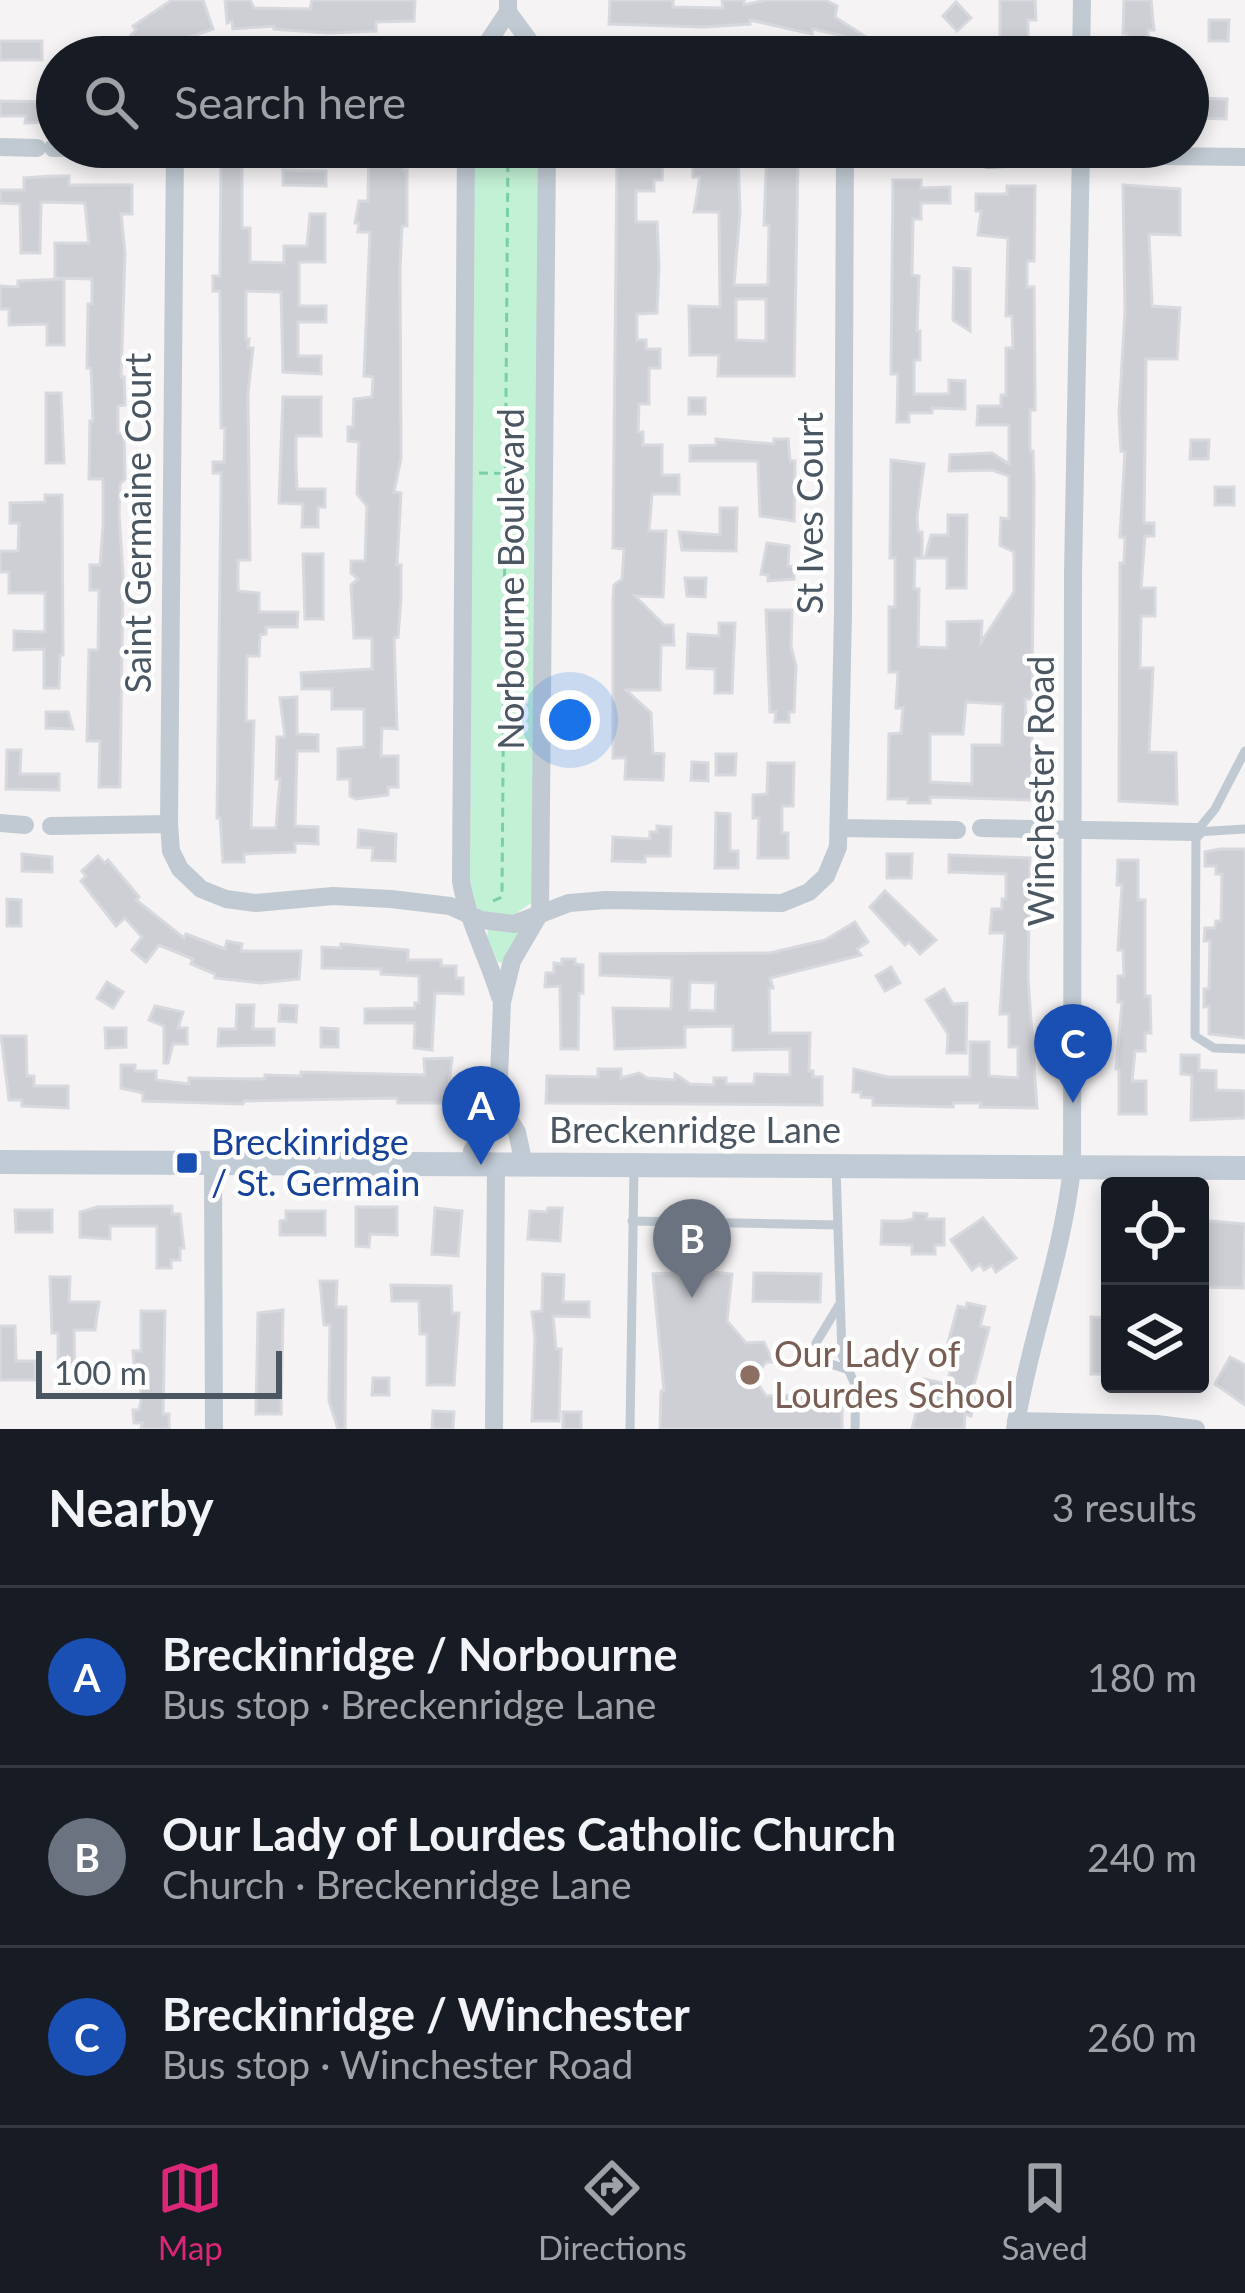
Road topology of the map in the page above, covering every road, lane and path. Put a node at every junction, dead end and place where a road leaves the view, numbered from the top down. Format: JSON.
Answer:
{"nodes":[{"id":1,"x":1082,"y":0,"type":"edge"},
{"id":2,"x":508,"y":6,"type":"edge"},
{"id":3,"x":490,"y":36,"type":"edge"},
{"id":4,"x":527,"y":36,"type":"edge"},
{"id":5,"x":1081,"y":36,"type":"edge"},
{"id":6,"x":0,"y":147,"type":"edge"},
{"id":7,"x":36,"y":148,"type":"edge"},
{"id":8,"x":1209,"y":156,"type":"edge"},
{"id":9,"x":1245,"y":157,"type":"edge"},
{"id":10,"x":175,"y":168,"type":"edge"},
{"id":11,"x":466,"y":168,"type":"edge"},
{"id":12,"x":508,"y":168,"type":"edge"},
{"id":13,"x":547,"y":168,"type":"edge"},
{"id":14,"x":845,"y":168,"type":"edge"},
{"id":15,"x":1081,"y":168,"type":"edge"},
{"id":16,"x":465,"y":473,"type":"junction"},
{"id":17,"x":505,"y":474,"type":"junction"},
{"id":18,"x":543,"y":475,"type":"junction"},
{"id":19,"x":1245,"y":751,"type":"edge"},
{"id":20,"x":0,"y":823,"type":"edge"},
{"id":21,"x":169,"y":824,"type":"junction"},
{"id":22,"x":25,"y":825,"type":"dead end"},
{"id":23,"x":51,"y":826,"type":"dead end"},
{"id":24,"x":838,"y":828,"type":"junction"},
{"id":25,"x":981,"y":828,"type":"dead end"},
{"id":26,"x":1075,"y":829,"type":"junction"},
{"id":27,"x":957,"y":830,"type":"dead end"},
{"id":28,"x":1245,"y":830,"type":"edge"},
{"id":29,"x":1196,"y":832,"type":"junction"},
{"id":30,"x":476,"y":912,"type":"junction"},
{"id":31,"x":540,"y":913,"type":"junction"},
{"id":32,"x":502,"y":1002,"type":"junction"},
{"id":33,"x":1245,"y":1049,"type":"edge"},
{"id":34,"x":498,"y":1103,"type":"junction"},
{"id":35,"x":0,"y":1162,"type":"edge"},
{"id":36,"x":213,"y":1163,"type":"junction"},
{"id":37,"x":484,"y":1165,"type":"junction"},
{"id":38,"x":524,"y":1165,"type":"junction"},
{"id":39,"x":634,"y":1166,"type":"junction"},
{"id":40,"x":836,"y":1167,"type":"junction"},
{"id":41,"x":1072,"y":1168,"type":"junction"},
{"id":42,"x":1245,"y":1168,"type":"edge"},
{"id":43,"x":632,"y":1221,"type":"junction"},
{"id":44,"x":837,"y":1225,"type":"junction"},
{"id":45,"x":839,"y":1305,"type":"junction"},
{"id":46,"x":847,"y":1369,"type":"junction"},
{"id":47,"x":1016,"y":1425,"type":"edge"},
{"id":48,"x":214,"y":1429,"type":"edge"},
{"id":49,"x":494,"y":1429,"type":"edge"},
{"id":50,"x":630,"y":1429,"type":"edge"},
{"id":51,"x":855,"y":1429,"type":"edge"},
{"id":52,"x":1196,"y":1429,"type":"edge"}],
"edges":[{"from":1,"to":5,"type":"street"},
{"from":2,"to":3,"type":"street"},
{"from":2,"to":4,"type":"street"},
{"from":6,"to":7,"type":"street"},
{"from":8,"to":9,"type":"street"},
{"from":10,"to":21,"type":"street","name":"Saint Germaine Court"},
{"from":11,"to":16,"type":"street","name":"Norbourne Boulevard"},
{"from":12,"to":17,"type":"path"},
{"from":13,"to":18,"type":"street","name":"Norbourne Boulevard"},
{"from":14,"to":24,"type":"street","name":"St Ives Court"},
{"from":15,"to":26,"type":"street","name":"Winchester Road"},
{"from":16,"to":17,"type":"path"},
{"from":16,"to":30,"type":"street","name":"Norbourne Boulevard"},
{"from":17,"to":18,"type":"path"},
{"from":17,"to":30,"type":"path"},
{"from":18,"to":31,"type":"street","name":"Norbourne Boulevard"},
{"from":19,"to":29,"type":"lane"},
{"from":20,"to":22,"type":"street"},
{"from":21,"to":23,"type":"street"},
{"from":21,"to":30,"type":"street","name":"Saint Germaine Court"},
{"from":24,"to":27,"type":"street"},
{"from":24,"to":31,"type":"street","name":"St Ives Court"},
{"from":25,"to":26,"type":"street"},
{"from":26,"to":29,"type":"street"},
{"from":26,"to":41,"type":"street","name":"Winchester Road"},
{"from":28,"to":29,"type":"lane"},
{"from":29,"to":33,"type":"lane"},
{"from":30,"to":31,"type":"street"},
{"from":30,"to":32,"type":"street","name":"Norbourne Boulevard"},
{"from":31,"to":32,"type":"street","name":"Norbourne Boulevard"},
{"from":32,"to":34,"type":"street","name":"Norbourne Boulevard"},
{"from":34,"to":37,"type":"street","name":"Norbourne Boulevard"},
{"from":34,"to":38,"type":"street","name":"Norbourne Boulevard"},
{"from":35,"to":36,"type":"main road","name":"Breckenridge Lane"},
{"from":36,"to":37,"type":"main road","name":"Breckenridge Lane"},
{"from":36,"to":48,"type":"street"},
{"from":37,"to":38,"type":"main road","name":"Breckenridge Lane"},
{"from":37,"to":49,"type":"street","name":"Norbourne Boulevard"},
{"from":38,"to":39,"type":"main road","name":"Breckenridge Lane"},
{"from":39,"to":40,"type":"main road","name":"Breckenridge Lane"},
{"from":39,"to":43,"type":"lane"},
{"from":40,"to":41,"type":"main road","name":"Breckenridge Lane"},
{"from":40,"to":44,"type":"lane"},
{"from":41,"to":42,"type":"main road","name":"Breckenridge Lane"},
{"from":41,"to":47,"type":"street","name":"Winchester Road"},
{"from":43,"to":44,"type":"lane"},
{"from":43,"to":50,"type":"lane"},
{"from":44,"to":45,"type":"lane"},
{"from":45,"to":46,"type":"lane"},
{"from":45,"to":46,"type":"lane"},
{"from":46,"to":51,"type":"lane"},
{"from":47,"to":52,"type":"street"}]}
